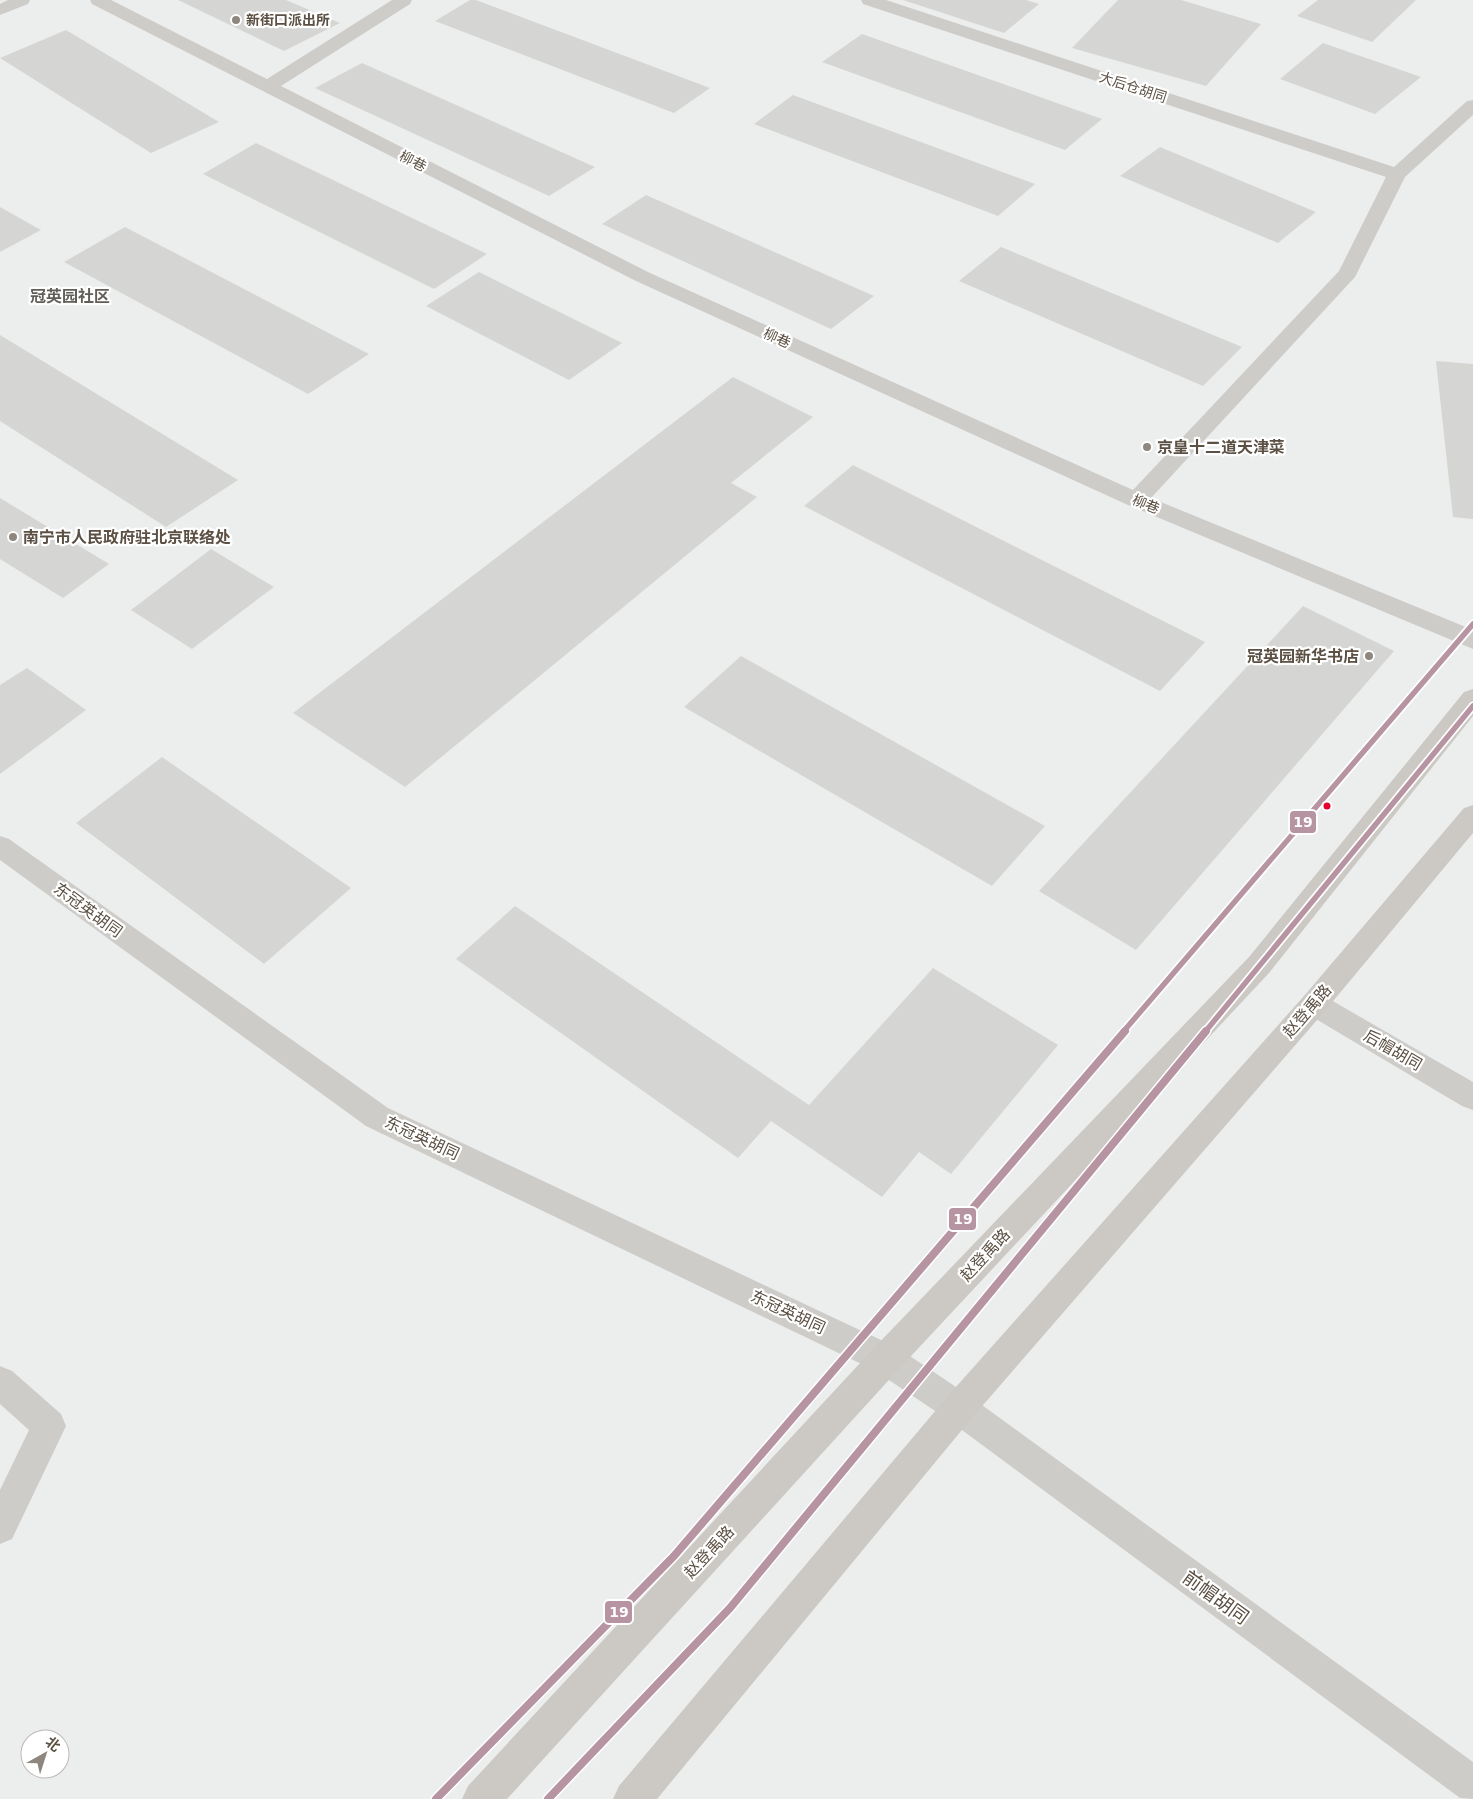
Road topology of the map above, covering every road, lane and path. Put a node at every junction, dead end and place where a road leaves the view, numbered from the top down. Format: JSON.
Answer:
{"nodes":[{"id":1,"x":22,"y":0,"type":"edge"},
{"id":2,"x":98,"y":0,"type":"edge"},
{"id":3,"x":404,"y":0,"type":"edge"},
{"id":4,"x":869,"y":0,"type":"edge"},
{"id":5,"x":0,"y":10,"type":"edge"},
{"id":6,"x":267,"y":87,"type":"junction"},
{"id":7,"x":1473,"y":105,"type":"edge"},
{"id":8,"x":1397,"y":174,"type":"junction"},
{"id":9,"x":1136,"y":500,"type":"junction"},
{"id":10,"x":1473,"y":640,"type":"edge"},
{"id":11,"x":1473,"y":698,"type":"edge"},
{"id":12,"x":1473,"y":815,"type":"edge"},
{"id":13,"x":0,"y":846,"type":"edge"},
{"id":14,"x":1314,"y":1004,"type":"junction"},
{"id":15,"x":1473,"y":1097,"type":"edge"},
{"id":16,"x":886,"y":1359,"type":"junction"},
{"id":17,"x":0,"y":1382,"type":"edge"},
{"id":18,"x":959,"y":1408,"type":"junction"},
{"id":19,"x":0,"y":1527,"type":"edge"},
{"id":20,"x":1473,"y":1785,"type":"edge"},
{"id":21,"x":481,"y":1799,"type":"edge"},
{"id":22,"x":632,"y":1799,"type":"edge"}],
"edges":[{"from":1,"to":5,"type":"street"},
{"from":2,"to":6,"type":"street","name":"柳巷"},
{"from":3,"to":6,"type":"street"},
{"from":4,"to":8,"type":"street","name":"大后仓胡同"},
{"from":6,"to":9,"type":"street","name":"柳巷"},
{"from":7,"to":8,"type":"street"},
{"from":8,"to":9,"type":"street"},
{"from":9,"to":10,"type":"street","name":"柳巷"},
{"from":11,"to":16,"type":"main road","name":"赵登禹路"},
{"from":12,"to":14,"type":"main road","name":"赵登禹路"},
{"from":13,"to":16,"type":"street","name":"东冠英胡同"},
{"from":14,"to":15,"type":"street","name":"后帽胡同"},
{"from":14,"to":18,"type":"main road","name":"赵登禹路"},
{"from":16,"to":18,"type":"street","name":"东冠英胡同"},
{"from":16,"to":21,"type":"main road","name":"赵登禹路"},
{"from":17,"to":19,"type":"street"},
{"from":18,"to":20,"type":"street","name":"前帽胡同"},
{"from":18,"to":22,"type":"main road","name":"赵登禹路"}]}
